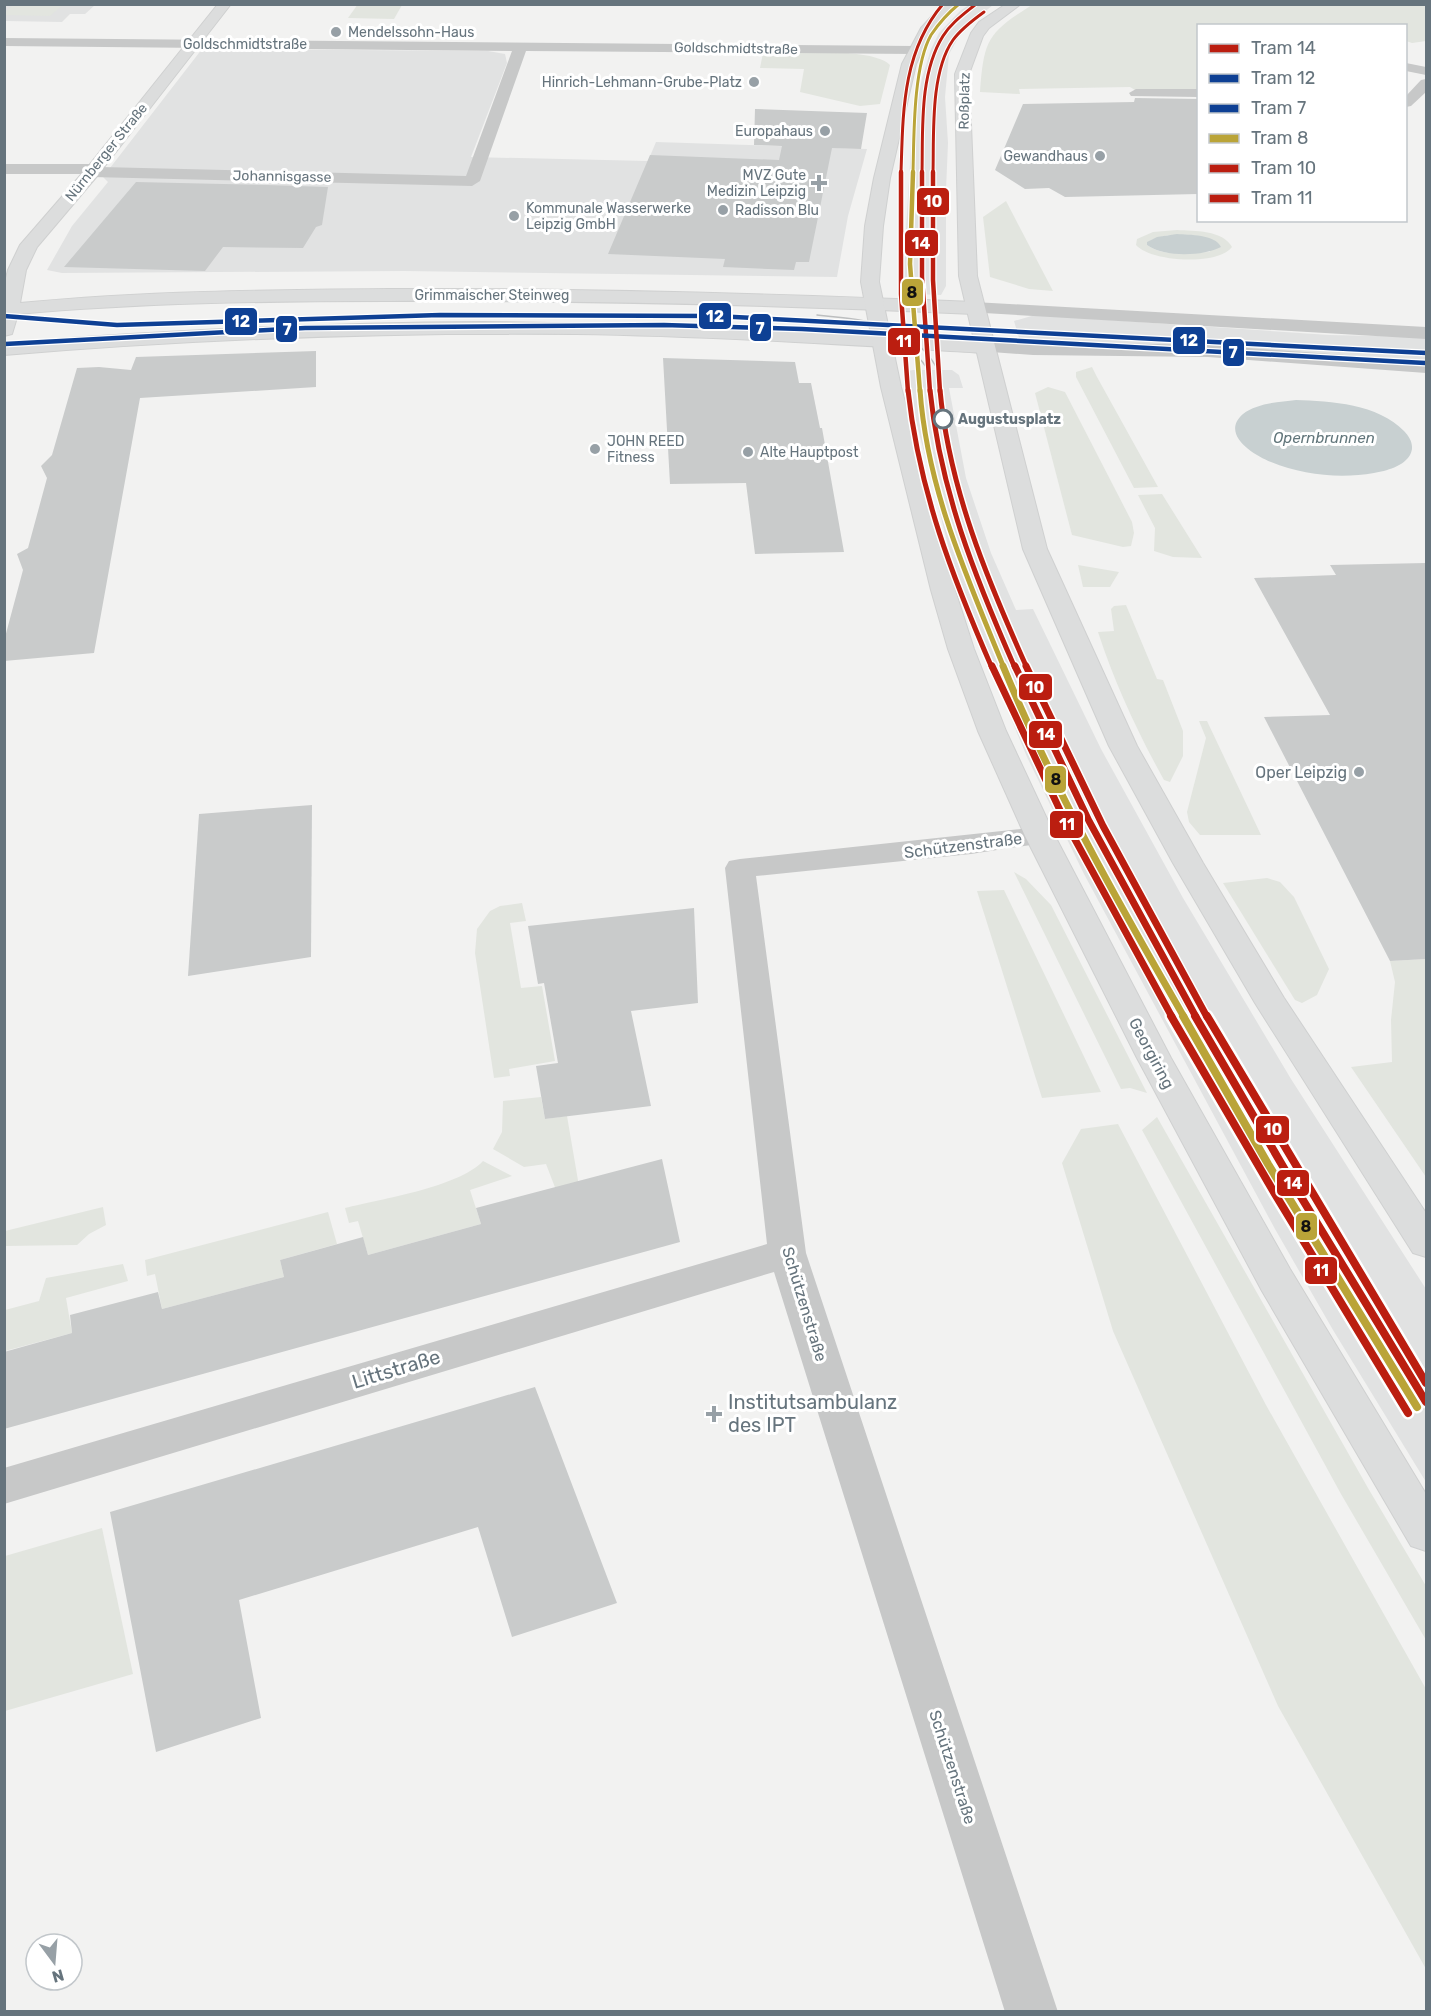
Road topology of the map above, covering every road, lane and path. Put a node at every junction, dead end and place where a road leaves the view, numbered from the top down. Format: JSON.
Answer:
{"nodes":[{"id":1,"x":225,"y":4,"type":"edge"},
{"id":2,"x":952,"y":4,"type":"edge"},
{"id":3,"x":1015,"y":4,"type":"edge"},
{"id":4,"x":4,"y":42,"type":"edge"},
{"id":5,"x":192,"y":44,"type":"junction"},
{"id":6,"x":522,"y":46,"type":"junction"},
{"id":7,"x":914,"y":50,"type":"junction"},
{"id":8,"x":1407,"y":67,"type":"edge"},
{"id":9,"x":1426,"y":71,"type":"edge"},
{"id":10,"x":1426,"y":83,"type":"edge"},
{"id":11,"x":1136,"y":93,"type":"dead end"},
{"id":12,"x":1197,"y":93,"type":"edge"},
{"id":13,"x":1407,"y":102,"type":"edge"},
{"id":14,"x":4,"y":169,"type":"edge"},
{"id":15,"x":93,"y":170,"type":"junction"},
{"id":16,"x":874,"y":303,"type":"junction"},
{"id":17,"x":974,"y":308,"type":"junction"},
{"id":18,"x":6,"y":309,"type":"edge"},
{"id":19,"x":4,"y":332,"type":"edge"},
{"id":20,"x":1426,"y":333,"type":"edge"},
{"id":21,"x":882,"y":341,"type":"junction"},
{"id":22,"x":985,"y":347,"type":"junction"},
{"id":23,"x":4,"y":349,"type":"edge"},
{"id":24,"x":1426,"y":367,"type":"edge"},
{"id":25,"x":1040,"y":836,"type":"junction"},
{"id":26,"x":1426,"y":1243,"type":"edge"},
{"id":27,"x":787,"y":1253,"type":"junction"},
{"id":28,"x":4,"y":1486,"type":"edge"},
{"id":29,"x":1426,"y":1533,"type":"edge"},
{"id":30,"x":1032,"y":2012,"type":"edge"}],
"edges":[{"from":1,"to":5,"type":"main road","name":"Nürnberger Straße"},
{"from":2,"to":7,"type":"main road"},
{"from":3,"to":17,"type":"main road","name":"Roßplatz"},
{"from":4,"to":5,"type":"street","name":"Goldschmidtstraße"},
{"from":5,"to":6,"type":"street","name":"Goldschmidtstraße"},
{"from":5,"to":15,"type":"main road","name":"Nürnberger Straße"},
{"from":6,"to":7,"type":"street","name":"Goldschmidtstraße"},
{"from":6,"to":15,"type":"street","name":"Johannisgasse"},
{"from":7,"to":16,"type":"main road"},
{"from":8,"to":9,"type":"street"},
{"from":10,"to":13,"type":"street"},
{"from":11,"to":12,"type":"street"},
{"from":14,"to":15,"type":"street","name":"Johannisgasse"},
{"from":15,"to":18,"type":"main road","name":"Nürnberger Straße"},
{"from":16,"to":17,"type":"main road","name":"Grimmaischer Steinweg"},
{"from":16,"to":18,"type":"main road","name":"Grimmaischer Steinweg"},
{"from":16,"to":21,"type":"main road"},
{"from":17,"to":20,"type":"street"},
{"from":17,"to":22,"type":"main road"},
{"from":18,"to":19,"type":"main road","name":"Nürnberger Straße"},
{"from":21,"to":22,"type":"main road","name":"Grimmaischer Steinweg"},
{"from":21,"to":23,"type":"main road","name":"Grimmaischer Steinweg"},
{"from":21,"to":25,"type":"main road","name":"Georgiring"},
{"from":22,"to":24,"type":"street"},
{"from":22,"to":26,"type":"main road"},
{"from":25,"to":27,"type":"street","name":"Schützenstraße"},
{"from":25,"to":29,"type":"main road","name":"Georgiring"},
{"from":27,"to":28,"type":"street","name":"Littstraße"},
{"from":27,"to":30,"type":"street","name":"Schützenstraße"}]}
